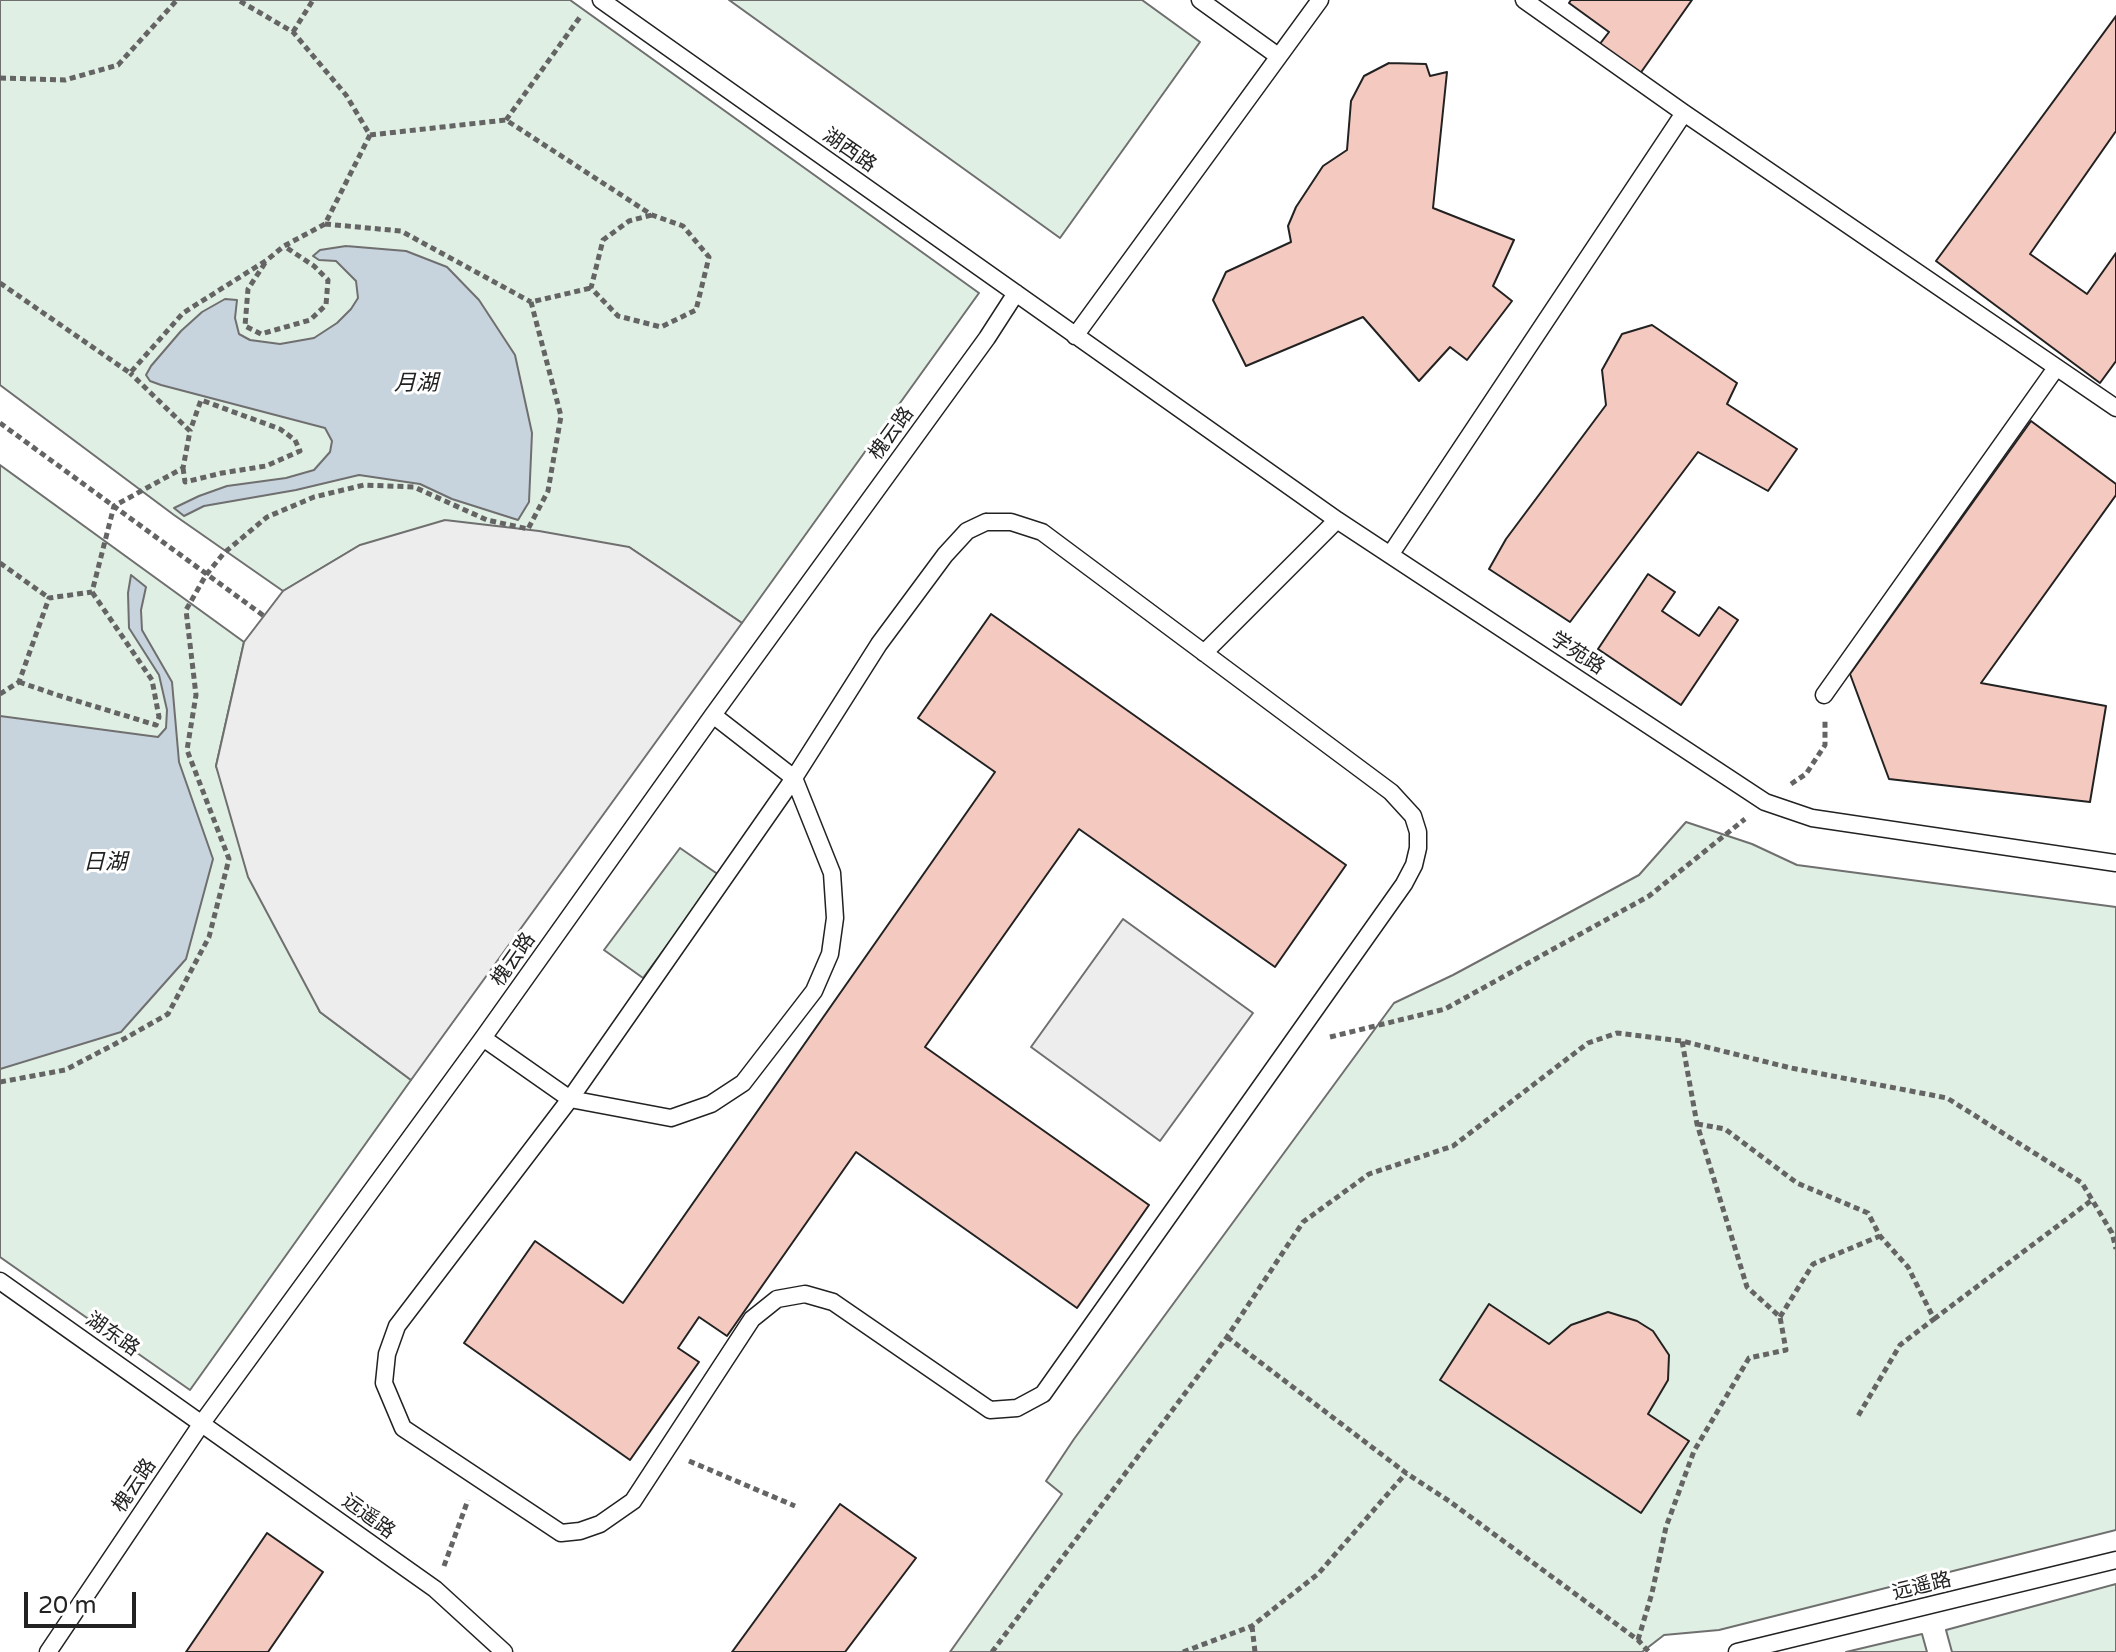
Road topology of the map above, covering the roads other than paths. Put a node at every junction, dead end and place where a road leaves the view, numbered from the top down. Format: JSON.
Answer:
{"nodes":[{"id":1,"x":601,"y":0,"type":"edge"},
{"id":2,"x":1200,"y":0,"type":"edge"},
{"id":3,"x":1320,"y":0,"type":"edge"},
{"id":4,"x":1524,"y":0,"type":"edge"},
{"id":5,"x":1278,"y":56,"type":"junction"},
{"id":6,"x":1684,"y":113,"type":"junction"},
{"id":7,"x":1016,"y":293,"type":"junction"},
{"id":8,"x":1075,"y":336,"type":"junction"},
{"id":9,"x":2056,"y":368,"type":"junction"},
{"id":10,"x":2116,"y":408,"type":"edge"},
{"id":11,"x":1337,"y":520,"type":"junction"},
{"id":12,"x":1390,"y":555,"type":"junction"},
{"id":13,"x":1204,"y":653,"type":"junction"},
{"id":14,"x":1824,"y":695,"type":"road end"},
{"id":15,"x":713,"y":715,"type":"junction"},
{"id":16,"x":794,"y":778,"type":"junction"},
{"id":17,"x":2116,"y":863,"type":"edge"},
{"id":18,"x":483,"y":1038,"type":"junction"},
{"id":19,"x":570,"y":1099,"type":"junction"},
{"id":20,"x":0,"y":1281,"type":"edge"},
{"id":21,"x":202,"y":1423,"type":"junction"},
{"id":22,"x":2116,"y":1560,"type":"edge"},
{"id":23,"x":48,"y":1652,"type":"edge"},
{"id":24,"x":504,"y":1652,"type":"edge"},
{"id":25,"x":1737,"y":1652,"type":"edge"}],
"edges":[{"from":1,"to":7,"type":"lane","name":"湖西路"},
{"from":2,"to":5,"type":"lane"},
{"from":3,"to":5,"type":"lane"},
{"from":4,"to":6,"type":"lane"},
{"from":5,"to":8,"type":"lane"},
{"from":6,"to":9,"type":"lane"},
{"from":6,"to":12,"type":"lane"},
{"from":7,"to":8,"type":"lane","name":"湖西路"},
{"from":7,"to":15,"type":"lane","name":"槐云路"},
{"from":8,"to":11,"type":"lane","name":"学苑路"},
{"from":9,"to":10,"type":"lane"},
{"from":9,"to":14,"type":"lane"},
{"from":11,"to":12,"type":"lane","name":"学苑路"},
{"from":11,"to":13,"type":"lane"},
{"from":12,"to":17,"type":"lane","name":"学苑路"},
{"from":13,"to":16,"type":"lane"},
{"from":13,"to":19,"type":"lane"},
{"from":15,"to":16,"type":"lane"},
{"from":15,"to":18,"type":"lane","name":"槐云路"},
{"from":16,"to":19,"type":"lane"},
{"from":16,"to":19,"type":"lane"},
{"from":18,"to":19,"type":"lane"},
{"from":18,"to":21,"type":"lane","name":"槐云路"},
{"from":20,"to":21,"type":"lane","name":"湖东路"},
{"from":21,"to":23,"type":"lane","name":"槐云路"},
{"from":21,"to":24,"type":"lane","name":"远遥路"},
{"from":22,"to":25,"type":"lane","name":"远遥路"}]}
